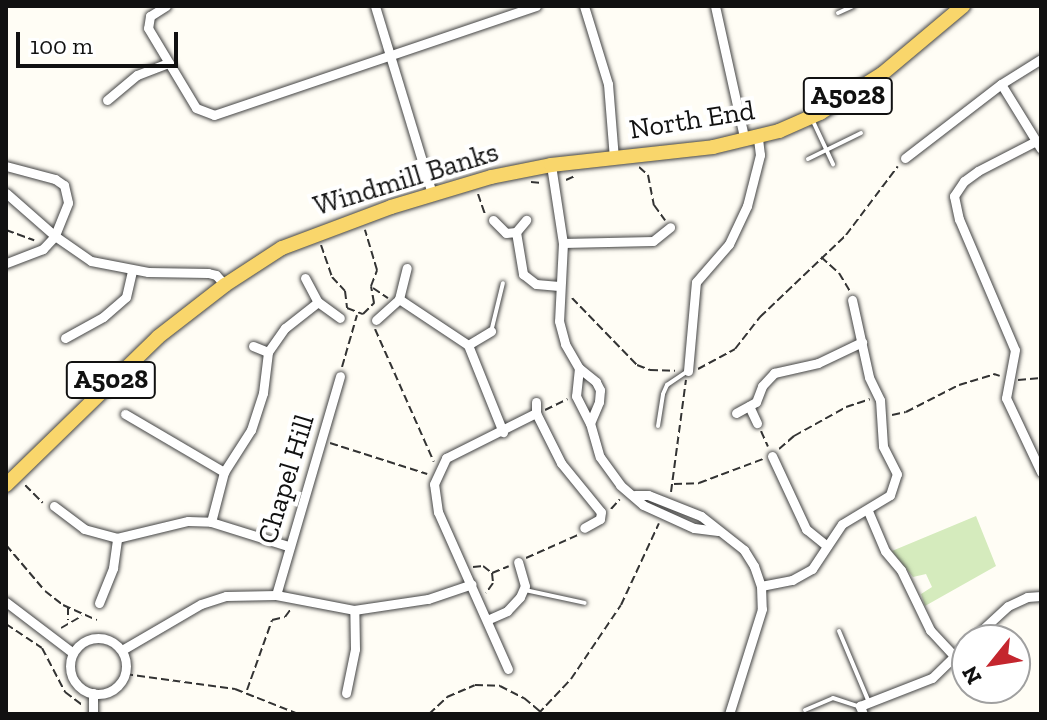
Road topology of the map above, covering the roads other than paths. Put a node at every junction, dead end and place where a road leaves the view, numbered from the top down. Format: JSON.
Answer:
{"nodes":[{"id":1,"x":166,"y":6,"type":"edge"},
{"id":2,"x":375,"y":6,"type":"edge"},
{"id":3,"x":536,"y":6,"type":"edge"},
{"id":4,"x":584,"y":6,"type":"edge"},
{"id":5,"x":715,"y":6,"type":"edge"},
{"id":6,"x":853,"y":6,"type":"edge"},
{"id":7,"x":963,"y":6,"type":"edge"},
{"id":8,"x":838,"y":13,"type":"dead end"},
{"id":9,"x":391,"y":57,"type":"junction"},
{"id":10,"x":1041,"y":59,"type":"edge"},
{"id":11,"x":169,"y":63,"type":"junction"},
{"id":12,"x":1001,"y":84,"type":"junction"},
{"id":13,"x":107,"y":100,"type":"dead end"},
{"id":14,"x":811,"y":117,"type":"junction"},
{"id":15,"x":861,"y":133,"type":"dead end"},
{"id":16,"x":752,"y":139,"type":"junction"},
{"id":17,"x":1039,"y":145,"type":"edge"},
{"id":18,"x":826,"y":150,"type":"junction"},
{"id":19,"x":614,"y":158,"type":"junction"},
{"id":20,"x":905,"y":158,"type":"road end"},
{"id":21,"x":808,"y":159,"type":"dead end"},
{"id":22,"x":833,"y":164,"type":"dead end"},
{"id":23,"x":551,"y":165,"type":"junction"},
{"id":24,"x":6,"y":166,"type":"edge"},
{"id":25,"x":6,"y":193,"type":"edge"},
{"id":26,"x":432,"y":194,"type":"junction"},
{"id":27,"x":493,"y":220,"type":"road end"},
{"id":28,"x":526,"y":220,"type":"dead end"},
{"id":29,"x":670,"y":227,"type":"road end"},
{"id":30,"x":516,"y":232,"type":"junction"},
{"id":31,"x":55,"y":236,"type":"junction"},
{"id":32,"x":563,"y":243,"type":"junction"},
{"id":33,"x":6,"y":263,"type":"edge"},
{"id":34,"x":407,"y":268,"type":"dead end"},
{"id":35,"x":132,"y":270,"type":"junction"},
{"id":36,"x":305,"y":278,"type":"dead end"},
{"id":37,"x":503,"y":283,"type":"dead end"},
{"id":38,"x":225,"y":285,"type":"junction"},
{"id":39,"x":559,"y":291,"type":"junction"},
{"id":40,"x":852,"y":300,"type":"road end"},
{"id":41,"x":397,"y":301,"type":"junction"},
{"id":42,"x":318,"y":302,"type":"junction"},
{"id":43,"x":340,"y":318,"type":"dead end"},
{"id":44,"x":374,"y":321,"type":"road end"},
{"id":45,"x":491,"y":331,"type":"joint"},
{"id":46,"x":65,"y":338,"type":"dead end"},
{"id":47,"x":862,"y":342,"type":"junction"},
{"id":48,"x":468,"y":345,"type":"junction"},
{"id":49,"x":253,"y":346,"type":"dead end"},
{"id":50,"x":268,"y":352,"type":"junction"},
{"id":51,"x":579,"y":368,"type":"junction"},
{"id":52,"x":688,"y":371,"type":"joint"},
{"id":53,"x":340,"y":376,"type":"road end"},
{"id":54,"x":536,"y":402,"type":"dead end"},
{"id":55,"x":749,"y":406,"type":"junction"},
{"id":56,"x":536,"y":413,"type":"junction"},
{"id":57,"x":736,"y":413,"type":"dead end"},
{"id":58,"x":125,"y":414,"type":"dead end"},
{"id":59,"x":590,"y":423,"type":"junction"},
{"id":60,"x":757,"y":423,"type":"road end"},
{"id":61,"x":658,"y":426,"type":"dead end"},
{"id":62,"x":503,"y":432,"type":"junction"},
{"id":63,"x":1041,"y":445,"type":"edge"},
{"id":64,"x":1031,"y":450,"type":"junction"},
{"id":65,"x":772,"y":456,"type":"road end"},
{"id":66,"x":224,"y":472,"type":"junction"},
{"id":67,"x":1041,"y":472,"type":"edge"},
{"id":68,"x":6,"y":485,"type":"edge"},
{"id":69,"x":54,"y":506,"type":"road end"},
{"id":70,"x":868,"y":511,"type":"junction"},
{"id":71,"x":211,"y":522,"type":"junction"},
{"id":72,"x":584,"y":528,"type":"road end"},
{"id":73,"x":117,"y":538,"type":"junction"},
{"id":74,"x":288,"y":546,"type":"junction"},
{"id":75,"x":827,"y":546,"type":"junction"},
{"id":76,"x":518,"y":562,"type":"road end"},
{"id":77,"x":472,"y":584,"type":"junction"},
{"id":78,"x":761,"y":586,"type":"junction"},
{"id":79,"x":523,"y":590,"type":"junction"},
{"id":80,"x":276,"y":595,"type":"junction"},
{"id":81,"x":1041,"y":596,"type":"edge"},
{"id":82,"x":6,"y":602,"type":"edge"},
{"id":83,"x":99,"y":603,"type":"dead end"},
{"id":84,"x":585,"y":603,"type":"dead end"},
{"id":85,"x":354,"y":610,"type":"junction"},
{"id":86,"x":487,"y":620,"type":"junction"},
{"id":87,"x":988,"y":624,"type":"edge"},
{"id":88,"x":839,"y":631,"type":"dead end"},
{"id":89,"x":122,"y":650,"type":"junction"},
{"id":90,"x":73,"y":653,"type":"junction"},
{"id":91,"x":951,"y":653,"type":"edge"},
{"id":92,"x":951,"y":661,"type":"edge"},
{"id":93,"x":508,"y":669,"type":"dead end"},
{"id":94,"x":93,"y":693,"type":"junction"},
{"id":95,"x":346,"y":693,"type":"dead end"},
{"id":96,"x":864,"y":708,"type":"edge"},
{"id":97,"x":805,"y":710,"type":"dead end"},
{"id":98,"x":93,"y":714,"type":"edge"},
{"id":99,"x":729,"y":714,"type":"edge"}],
"edges":[{"from":1,"to":11,"type":"street"},
{"from":2,"to":9,"type":"street"},
{"from":3,"to":9,"type":"street"},
{"from":4,"to":19,"type":"street"},
{"from":5,"to":16,"type":"street"},
{"from":6,"to":8,"type":"lane"},
{"from":7,"to":14,"type":"main road","name":"North End","number":"A5028"},
{"from":9,"to":11,"type":"street"},
{"from":9,"to":26,"type":"street"},
{"from":10,"to":12,"type":"street"},
{"from":11,"to":13,"type":"street"},
{"from":12,"to":17,"type":"street"},
{"from":12,"to":20,"type":"street"},
{"from":14,"to":16,"type":"main road","name":"North End","number":"A5028"},
{"from":14,"to":18,"type":"lane"},
{"from":15,"to":18,"type":"lane"},
{"from":16,"to":19,"type":"main road","name":"North End","number":"A5028"},
{"from":16,"to":52,"type":"street"},
{"from":17,"to":64,"type":"street"},
{"from":18,"to":21,"type":"lane"},
{"from":18,"to":22,"type":"lane"},
{"from":19,"to":23,"type":"main road","name":"Windmill Banks","number":"A5028"},
{"from":23,"to":26,"type":"main road","name":"Windmill Banks","number":"A5028"},
{"from":23,"to":32,"type":"street"},
{"from":24,"to":31,"type":"street"},
{"from":25,"to":31,"type":"street"},
{"from":26,"to":38,"type":"main road","name":"Windmill Banks","number":"A5028"},
{"from":27,"to":30,"type":"street"},
{"from":28,"to":30,"type":"street"},
{"from":29,"to":32,"type":"street"},
{"from":30,"to":39,"type":"street"},
{"from":31,"to":33,"type":"street"},
{"from":31,"to":35,"type":"street"},
{"from":32,"to":39,"type":"street"},
{"from":34,"to":41,"type":"street"},
{"from":35,"to":38,"type":"street"},
{"from":35,"to":46,"type":"street"},
{"from":36,"to":42,"type":"street"},
{"from":37,"to":45,"type":"lane"},
{"from":38,"to":68,"type":"main road","number":"A5028"},
{"from":39,"to":51,"type":"street"},
{"from":40,"to":47,"type":"street"},
{"from":41,"to":44,"type":"street"},
{"from":41,"to":48,"type":"street"},
{"from":42,"to":43,"type":"street"},
{"from":42,"to":50,"type":"street"},
{"from":45,"to":48,"type":"street"},
{"from":47,"to":55,"type":"street"},
{"from":47,"to":70,"type":"street"},
{"from":48,"to":62,"type":"street"},
{"from":49,"to":50,"type":"street"},
{"from":50,"to":66,"type":"street"},
{"from":51,"to":59,"type":"street"},
{"from":51,"to":59,"type":"street"},
{"from":52,"to":61,"type":"lane"},
{"from":53,"to":74,"type":"street","name":"Chapel Hill"},
{"from":54,"to":56,"type":"street"},
{"from":55,"to":57,"type":"street"},
{"from":55,"to":60,"type":"street"},
{"from":56,"to":62,"type":"street"},
{"from":56,"to":72,"type":"street"},
{"from":58,"to":66,"type":"street"},
{"from":59,"to":78,"type":"street"},
{"from":62,"to":77,"type":"street"},
{"from":63,"to":64,"type":"lane"},
{"from":64,"to":67,"type":"street"},
{"from":65,"to":75,"type":"street"},
{"from":66,"to":71,"type":"street"},
{"from":69,"to":73,"type":"street"},
{"from":70,"to":75,"type":"street"},
{"from":70,"to":91,"type":"street"},
{"from":71,"to":73,"type":"street"},
{"from":71,"to":74,"type":"street"},
{"from":73,"to":83,"type":"street"},
{"from":74,"to":80,"type":"street","name":"Chapel Hill"},
{"from":75,"to":78,"type":"street"},
{"from":76,"to":79,"type":"street"},
{"from":77,"to":85,"type":"street"},
{"from":77,"to":86,"type":"street"},
{"from":78,"to":99,"type":"street"},
{"from":79,"to":84,"type":"lane"},
{"from":79,"to":86,"type":"street"},
{"from":80,"to":85,"type":"street"},
{"from":80,"to":89,"type":"street"},
{"from":81,"to":87,"type":"street"},
{"from":82,"to":90,"type":"street"},
{"from":85,"to":95,"type":"street"},
{"from":86,"to":93,"type":"street"},
{"from":88,"to":96,"type":"lane"},
{"from":89,"to":90,"type":"street"},
{"from":89,"to":94,"type":"street"},
{"from":90,"to":94,"type":"street"},
{"from":92,"to":96,"type":"street"},
{"from":94,"to":98,"type":"street"},
{"from":96,"to":97,"type":"lane"}]}
